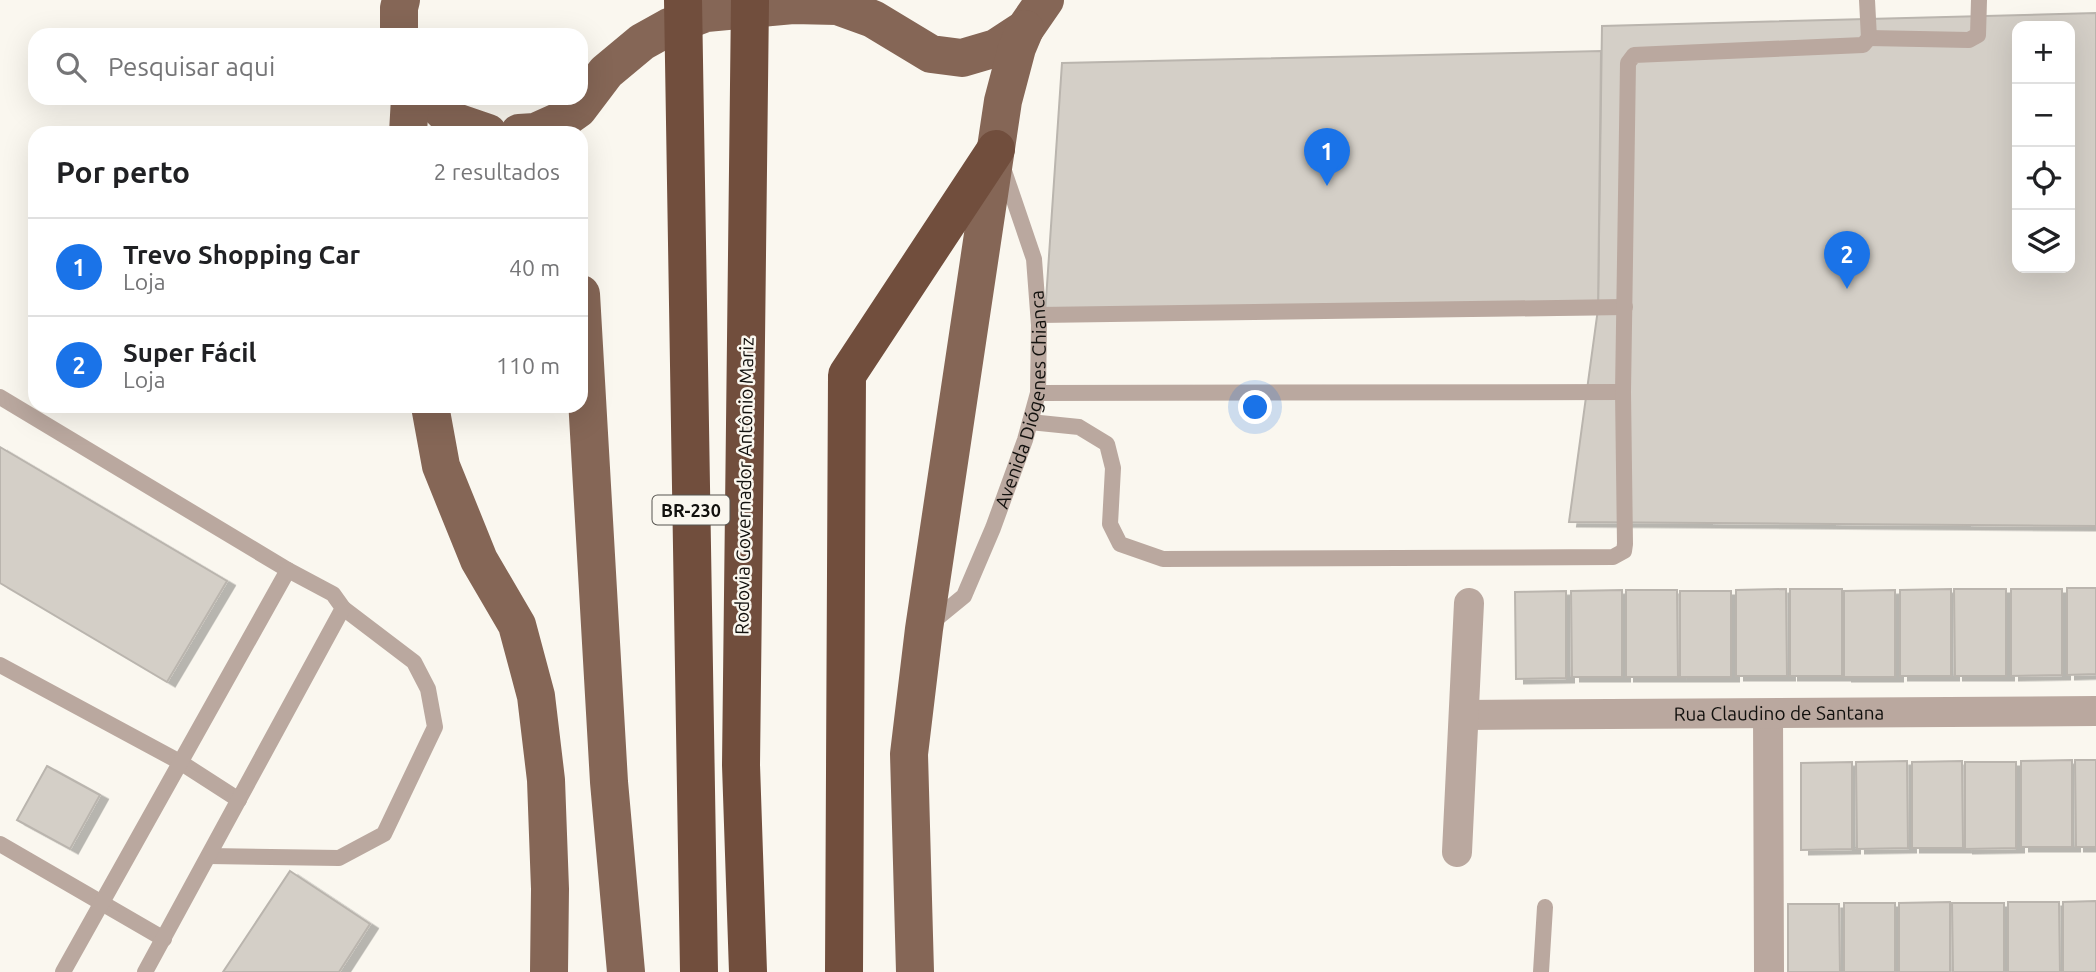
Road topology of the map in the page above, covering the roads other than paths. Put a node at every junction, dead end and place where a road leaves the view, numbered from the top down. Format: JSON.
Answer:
{"nodes":[{"id":1,"x":401,"y":0,"type":"edge"},
{"id":2,"x":683,"y":0,"type":"edge"},
{"id":3,"x":750,"y":0,"type":"edge"},
{"id":4,"x":1867,"y":0,"type":"edge"},
{"id":5,"x":1979,"y":0,"type":"edge"},
{"id":6,"x":1035,"y":14,"type":"edge"},
{"id":7,"x":399,"y":28,"type":"edge"},
{"id":8,"x":1869,"y":38,"type":"junction"},
{"id":9,"x":588,"y":102,"type":"edge"},
{"id":10,"x":410,"y":105,"type":"edge"},
{"id":11,"x":437,"y":105,"type":"edge"},
{"id":12,"x":586,"y":105,"type":"edge"},
{"id":13,"x":577,"y":121,"type":"edge"},
{"id":14,"x":408,"y":126,"type":"edge"},
{"id":15,"x":468,"y":126,"type":"edge"},
{"id":16,"x":548,"y":126,"type":"edge"},
{"id":17,"x":996,"y":149,"type":"junction"},
{"id":18,"x":1625,"y":307,"type":"junction"},
{"id":19,"x":1039,"y":315,"type":"junction"},
{"id":20,"x":1623,"y":392,"type":"junction"},
{"id":21,"x":1038,"y":393,"type":"junction"},
{"id":22,"x":0,"y":397,"type":"edge"},
{"id":23,"x":431,"y":413,"type":"edge"},
{"id":24,"x":588,"y":413,"type":"edge"},
{"id":25,"x":1030,"y":422,"type":"junction"},
{"id":26,"x":288,"y":570,"type":"junction"},
{"id":27,"x":1469,"y":603,"type":"dead end"},
{"id":28,"x":343,"y":608,"type":"junction"},
{"id":29,"x":924,"y":629,"type":"junction"},
{"id":30,"x":0,"y":665,"type":"edge"},
{"id":31,"x":2096,"y":711,"type":"edge"},
{"id":32,"x":1768,"y":714,"type":"junction"},
{"id":33,"x":1464,"y":715,"type":"junction"},
{"id":34,"x":180,"y":762,"type":"junction"},
{"id":35,"x":239,"y":800,"type":"junction"},
{"id":36,"x":0,"y":844,"type":"edge"},
{"id":37,"x":1457,"y":852,"type":"dead end"},
{"id":38,"x":209,"y":856,"type":"junction"},
{"id":39,"x":103,"y":903,"type":"junction"},
{"id":40,"x":1545,"y":907,"type":"dead end"},
{"id":41,"x":164,"y":939,"type":"junction"},
{"id":42,"x":63,"y":972,"type":"edge"},
{"id":43,"x":145,"y":972,"type":"edge"},
{"id":44,"x":549,"y":972,"type":"edge"},
{"id":45,"x":626,"y":972,"type":"edge"},
{"id":46,"x":699,"y":972,"type":"edge"},
{"id":47,"x":748,"y":972,"type":"edge"},
{"id":48,"x":844,"y":972,"type":"edge"},
{"id":49,"x":915,"y":972,"type":"edge"},
{"id":50,"x":1541,"y":972,"type":"edge"},
{"id":51,"x":1769,"y":972,"type":"edge"}],
"edges":[{"from":1,"to":7,"type":"main road"},
{"from":2,"to":46,"type":"highway","number":"BR-230"},
{"from":3,"to":47,"type":"highway","name":"Rodovia Governador Antônio Mariz","number":"BR-230"},
{"from":4,"to":8,"type":"lane"},
{"from":5,"to":8,"type":"lane"},
{"from":6,"to":9,"type":"main road"},
{"from":6,"to":17,"type":"main road","name":"Avenida Diógenes Chianca"},
{"from":8,"to":18,"type":"lane"},
{"from":10,"to":14,"type":"main road"},
{"from":11,"to":15,"type":"main road"},
{"from":12,"to":13,"type":"main road"},
{"from":13,"to":16,"type":"main road"},
{"from":17,"to":19,"type":"lane","name":"Avenida Diógenes Chianca"},
{"from":17,"to":29,"type":"main road","name":"Avenida Diógenes Chianca"},
{"from":17,"to":48,"type":"highway"},
{"from":18,"to":19,"type":"lane"},
{"from":18,"to":20,"type":"lane"},
{"from":19,"to":21,"type":"lane","name":"Avenida Diógenes Chianca"},
{"from":20,"to":21,"type":"lane"},
{"from":20,"to":25,"type":"lane"},
{"from":21,"to":25,"type":"lane","name":"Avenida Diógenes Chianca"},
{"from":22,"to":26,"type":"lane"},
{"from":23,"to":44,"type":"main road"},
{"from":24,"to":45,"type":"main road"},
{"from":25,"to":29,"type":"lane","name":"Avenida Diógenes Chianca"},
{"from":26,"to":28,"type":"lane"},
{"from":26,"to":34,"type":"lane"},
{"from":27,"to":33,"type":"street"},
{"from":28,"to":35,"type":"lane"},
{"from":28,"to":38,"type":"lane"},
{"from":29,"to":49,"type":"main road","name":"Avenida Diógenes Chianca"},
{"from":30,"to":34,"type":"lane"},
{"from":31,"to":32,"type":"street","name":"Rua Claudino de Santana"},
{"from":32,"to":33,"type":"street","name":"Rua Claudino de Santana"},
{"from":32,"to":51,"type":"street"},
{"from":33,"to":37,"type":"street"},
{"from":34,"to":35,"type":"lane"},
{"from":34,"to":39,"type":"lane"},
{"from":35,"to":38,"type":"lane"},
{"from":36,"to":39,"type":"lane"},
{"from":38,"to":41,"type":"lane"},
{"from":39,"to":41,"type":"lane"},
{"from":39,"to":42,"type":"lane"},
{"from":40,"to":50,"type":"lane"},
{"from":41,"to":43,"type":"lane"}]}
